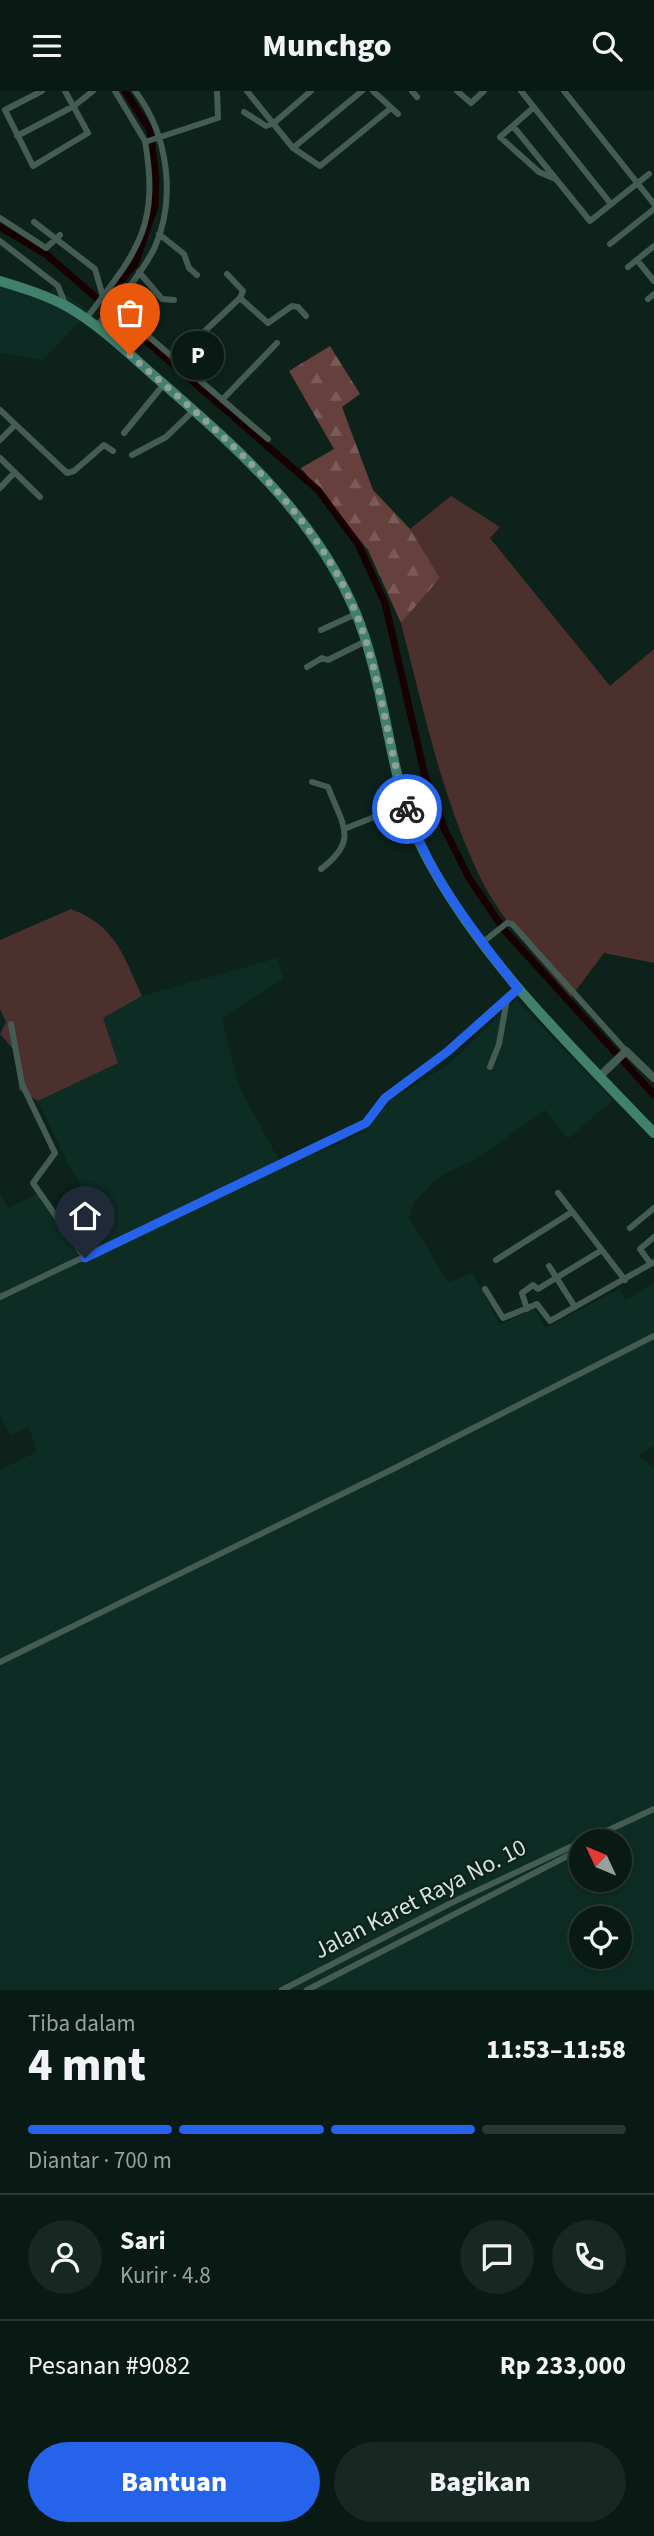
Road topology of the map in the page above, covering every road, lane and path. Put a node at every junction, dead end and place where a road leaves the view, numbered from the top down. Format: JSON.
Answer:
{"nodes":[{"id":1,"x":42,"y":91,"type":"edge"},
{"id":2,"x":65,"y":91,"type":"edge"},
{"id":3,"x":93,"y":91,"type":"edge"},
{"id":4,"x":115,"y":91,"type":"edge"},
{"id":5,"x":135,"y":91,"type":"edge"},
{"id":6,"x":217,"y":91,"type":"edge"},
{"id":7,"x":247,"y":91,"type":"edge"},
{"id":8,"x":260,"y":91,"type":"edge"},
{"id":9,"x":311,"y":91,"type":"edge"},
{"id":10,"x":362,"y":91,"type":"edge"},
{"id":11,"x":373,"y":91,"type":"edge"},
{"id":12,"x":457,"y":91,"type":"edge"},
{"id":13,"x":484,"y":91,"type":"edge"},
{"id":14,"x":521,"y":91,"type":"edge"},
{"id":15,"x":564,"y":91,"type":"edge"},
{"id":16,"x":253,"y":97,"type":"junction"},
{"id":17,"x":74,"y":106,"type":"junction"},
{"id":18,"x":534,"y":107,"type":"junction"},
{"id":19,"x":391,"y":108,"type":"junction"},
{"id":20,"x":244,"y":112,"type":"dead end"},
{"id":21,"x":398,"y":114,"type":"dead end"},
{"id":22,"x":274,"y":123,"type":"junction"},
{"id":23,"x":513,"y":126,"type":"junction"},
{"id":24,"x":17,"y":136,"type":"junction"},
{"id":25,"x":160,"y":138,"type":"junction"},
{"id":26,"x":147,"y":141,"type":"junction"},
{"id":27,"x":293,"y":148,"type":"junction"},
{"id":28,"x":649,"y":174,"type":"dead end"},
{"id":29,"x":557,"y":180,"type":"junction"},
{"id":30,"x":637,"y":183,"type":"junction"},
{"id":31,"x":611,"y":204,"type":"junction"},
{"id":32,"x":654,"y":204,"type":"edge"},
{"id":33,"x":654,"y":209,"type":"edge"},
{"id":34,"x":0,"y":218,"type":"edge"},
{"id":35,"x":34,"y":222,"type":"dead end"},
{"id":36,"x":159,"y":234,"type":"junction"},
{"id":37,"x":58,"y":238,"type":"junction"},
{"id":38,"x":0,"y":241,"type":"edge"},
{"id":39,"x":610,"y":244,"type":"dead end"},
{"id":40,"x":654,"y":246,"type":"edge"},
{"id":41,"x":637,"y":260,"type":"junction"},
{"id":42,"x":628,"y":267,"type":"dead end"},
{"id":43,"x":139,"y":272,"type":"junction"},
{"id":44,"x":228,"y":274,"type":"dead end"},
{"id":45,"x":197,"y":275,"type":"dead end"},
{"id":46,"x":0,"y":281,"type":"edge"},
{"id":47,"x":654,"y":281,"type":"edge"},
{"id":48,"x":240,"y":298,"type":"junction"},
{"id":49,"x":103,"y":299,"type":"junction"},
{"id":50,"x":174,"y":300,"type":"dead end"},
{"id":51,"x":66,"y":306,"type":"junction"},
{"id":52,"x":113,"y":307,"type":"junction"},
{"id":53,"x":89,"y":315,"type":"junction"},
{"id":54,"x":306,"y":316,"type":"dead end"},
{"id":55,"x":99,"y":324,"type":"junction"},
{"id":56,"x":277,"y":344,"type":"dead end"},
{"id":57,"x":174,"y":360,"type":"junction"},
{"id":58,"x":164,"y":384,"type":"junction"},
{"id":59,"x":222,"y":400,"type":"junction"},
{"id":60,"x":194,"y":410,"type":"junction"},
{"id":61,"x":0,"y":411,"type":"edge"},
{"id":62,"x":15,"y":425,"type":"junction"},
{"id":63,"x":124,"y":433,"type":"dead end"},
{"id":64,"x":268,"y":439,"type":"dead end"},
{"id":65,"x":0,"y":440,"type":"edge"},
{"id":66,"x":113,"y":451,"type":"dead end"},
{"id":67,"x":132,"y":455,"type":"dead end"},
{"id":68,"x":0,"y":457,"type":"edge"},
{"id":69,"x":15,"y":472,"type":"junction"},
{"id":70,"x":0,"y":488,"type":"edge"},
{"id":71,"x":40,"y":497,"type":"dead end"},
{"id":72,"x":356,"y":614,"type":"junction"},
{"id":73,"x":321,"y":630,"type":"dead end"},
{"id":74,"x":366,"y":641,"type":"junction"},
{"id":75,"x":307,"y":667,"type":"dead end"},
{"id":76,"x":312,"y":782,"type":"dead end"},
{"id":77,"x":405,"y":805,"type":"junction"},
{"id":78,"x":344,"y":829,"type":"junction"},
{"id":79,"x":321,"y":869,"type":"dead end"},
{"id":80,"x":486,"y":940,"type":"junction"},
{"id":81,"x":518,"y":989,"type":"junction"},
{"id":82,"x":508,"y":999,"type":"junction"},
{"id":83,"x":11,"y":1024,"type":"dead end"},
{"id":84,"x":624,"y":1053,"type":"junction"},
{"id":85,"x":490,"y":1067,"type":"dead end"},
{"id":86,"x":602,"y":1074,"type":"junction"},
{"id":87,"x":654,"y":1078,"type":"edge"},
{"id":88,"x":654,"y":1133,"type":"edge"},
{"id":89,"x":558,"y":1193,"type":"dead end"},
{"id":90,"x":654,"y":1208,"type":"edge"},
{"id":91,"x":572,"y":1212,"type":"junction"},
{"id":92,"x":630,"y":1227,"type":"dead end"},
{"id":93,"x":654,"y":1237,"type":"edge"},
{"id":94,"x":602,"y":1250,"type":"junction"},
{"id":95,"x":85,"y":1258,"type":"junction"},
{"id":96,"x":496,"y":1260,"type":"dead end"},
{"id":97,"x":653,"y":1263,"type":"edge"},
{"id":98,"x":549,"y":1266,"type":"dead end"},
{"id":99,"x":557,"y":1278,"type":"junction"},
{"id":100,"x":625,"y":1280,"type":"junction"},
{"id":101,"x":485,"y":1289,"type":"dead end"},
{"id":102,"x":0,"y":1297,"type":"edge"},
{"id":103,"x":575,"y":1307,"type":"junction"},
{"id":104,"x":527,"y":1309,"type":"junction"},
{"id":105,"x":654,"y":1336,"type":"edge"},
{"id":106,"x":0,"y":1661,"type":"edge"},
{"id":107,"x":654,"y":1809,"type":"edge"},
{"id":108,"x":613,"y":1829,"type":"edge"},
{"id":109,"x":569,"y":1851,"type":"edge"},
{"id":110,"x":569,"y":1851,"type":"edge"},
{"id":111,"x":282,"y":1990,"type":"edge"},
{"id":112,"x":307,"y":1990,"type":"edge"}],
"edges":[{"from":1,"to":24,"type":"street"},
{"from":2,"to":17,"type":"street"},
{"from":3,"to":17,"type":"street"},
{"from":4,"to":26,"type":"street"},
{"from":5,"to":25,"type":"street"},
{"from":6,"to":25,"type":"street"},
{"from":7,"to":16,"type":"street"},
{"from":8,"to":16,"type":"street"},
{"from":9,"to":22,"type":"street"},
{"from":10,"to":27,"type":"street"},
{"from":11,"to":19,"type":"street"},
{"from":12,"to":13,"type":"street"},
{"from":14,"to":18,"type":"street"},
{"from":15,"to":30,"type":"street"},
{"from":16,"to":22,"type":"street"},
{"from":17,"to":24,"type":"street"},
{"from":17,"to":24,"type":"street"},
{"from":18,"to":23,"type":"street"},
{"from":18,"to":31,"type":"street"},
{"from":19,"to":21,"type":"street"},
{"from":19,"to":27,"type":"street"},
{"from":20,"to":22,"type":"street"},
{"from":22,"to":27,"type":"street"},
{"from":23,"to":29,"type":"street"},
{"from":23,"to":29,"type":"street"},
{"from":25,"to":26,"type":"street"},
{"from":25,"to":36,"type":"street"},
{"from":26,"to":49,"type":"street"},
{"from":28,"to":30,"type":"street"},
{"from":29,"to":31,"type":"street"},
{"from":30,"to":31,"type":"street"},
{"from":30,"to":32,"type":"street"},
{"from":33,"to":39,"type":"street"},
{"from":34,"to":37,"type":"street"},
{"from":35,"to":37,"type":"street"},
{"from":36,"to":43,"type":"street"},
{"from":36,"to":45,"type":"street"},
{"from":37,"to":49,"type":"street"},
{"from":38,"to":51,"type":"street"},
{"from":40,"to":41,"type":"street"},
{"from":41,"to":42,"type":"street"},
{"from":41,"to":47,"type":"street"},
{"from":43,"to":50,"type":"street"},
{"from":43,"to":52,"type":"street"},
{"from":44,"to":48,"type":"street"},
{"from":46,"to":51,"type":"main road"},
{"from":48,"to":54,"type":"street"},
{"from":48,"to":57,"type":"street"},
{"from":49,"to":52,"type":"street"},
{"from":49,"to":53,"type":"street"},
{"from":51,"to":53,"type":"main road"},
{"from":52,"to":55,"type":"street"},
{"from":52,"to":57,"type":"street"},
{"from":53,"to":55,"type":"main road"},
{"from":55,"to":58,"type":"main road"},
{"from":56,"to":59,"type":"street"},
{"from":57,"to":59,"type":"street"},
{"from":58,"to":60,"type":"main road"},
{"from":58,"to":63,"type":"street"},
{"from":59,"to":64,"type":"street"},
{"from":60,"to":67,"type":"street"},
{"from":60,"to":72,"type":"main road"},
{"from":61,"to":62,"type":"street"},
{"from":62,"to":65,"type":"street"},
{"from":62,"to":66,"type":"street"},
{"from":68,"to":69,"type":"street"},
{"from":69,"to":70,"type":"street"},
{"from":69,"to":71,"type":"street"},
{"from":72,"to":73,"type":"street"},
{"from":72,"to":74,"type":"main road"},
{"from":74,"to":75,"type":"street"},
{"from":74,"to":77,"type":"main road"},
{"from":76,"to":78,"type":"street"},
{"from":77,"to":78,"type":"street"},
{"from":77,"to":80,"type":"main road"},
{"from":78,"to":79,"type":"street"},
{"from":80,"to":81,"type":"main road"},
{"from":80,"to":84,"type":"street"},
{"from":81,"to":82,"type":"street"},
{"from":81,"to":86,"type":"main road"},
{"from":82,"to":85,"type":"street"},
{"from":82,"to":95,"type":"street"},
{"from":83,"to":95,"type":"street"},
{"from":84,"to":86,"type":"street"},
{"from":84,"to":87,"type":"street"},
{"from":86,"to":88,"type":"main road"},
{"from":89,"to":91,"type":"street"},
{"from":90,"to":92,"type":"street"},
{"from":91,"to":94,"type":"street"},
{"from":91,"to":96,"type":"street"},
{"from":93,"to":97,"type":"street"},
{"from":94,"to":99,"type":"street"},
{"from":94,"to":100,"type":"street"},
{"from":95,"to":102,"type":"street"},
{"from":97,"to":100,"type":"street"},
{"from":98,"to":99,"type":"street"},
{"from":99,"to":103,"type":"street"},
{"from":99,"to":104,"type":"street"},
{"from":100,"to":103,"type":"street"},
{"from":101,"to":104,"type":"street"},
{"from":103,"to":104,"type":"street"},
{"from":105,"to":106,"type":"street"},
{"from":107,"to":108,"type":"street"},
{"from":109,"to":111,"type":"street","name":"Jalan Karet Raya No. 10"},
{"from":110,"to":112,"type":"street","name":"Jalan Karet Raya No. 10"}]}
